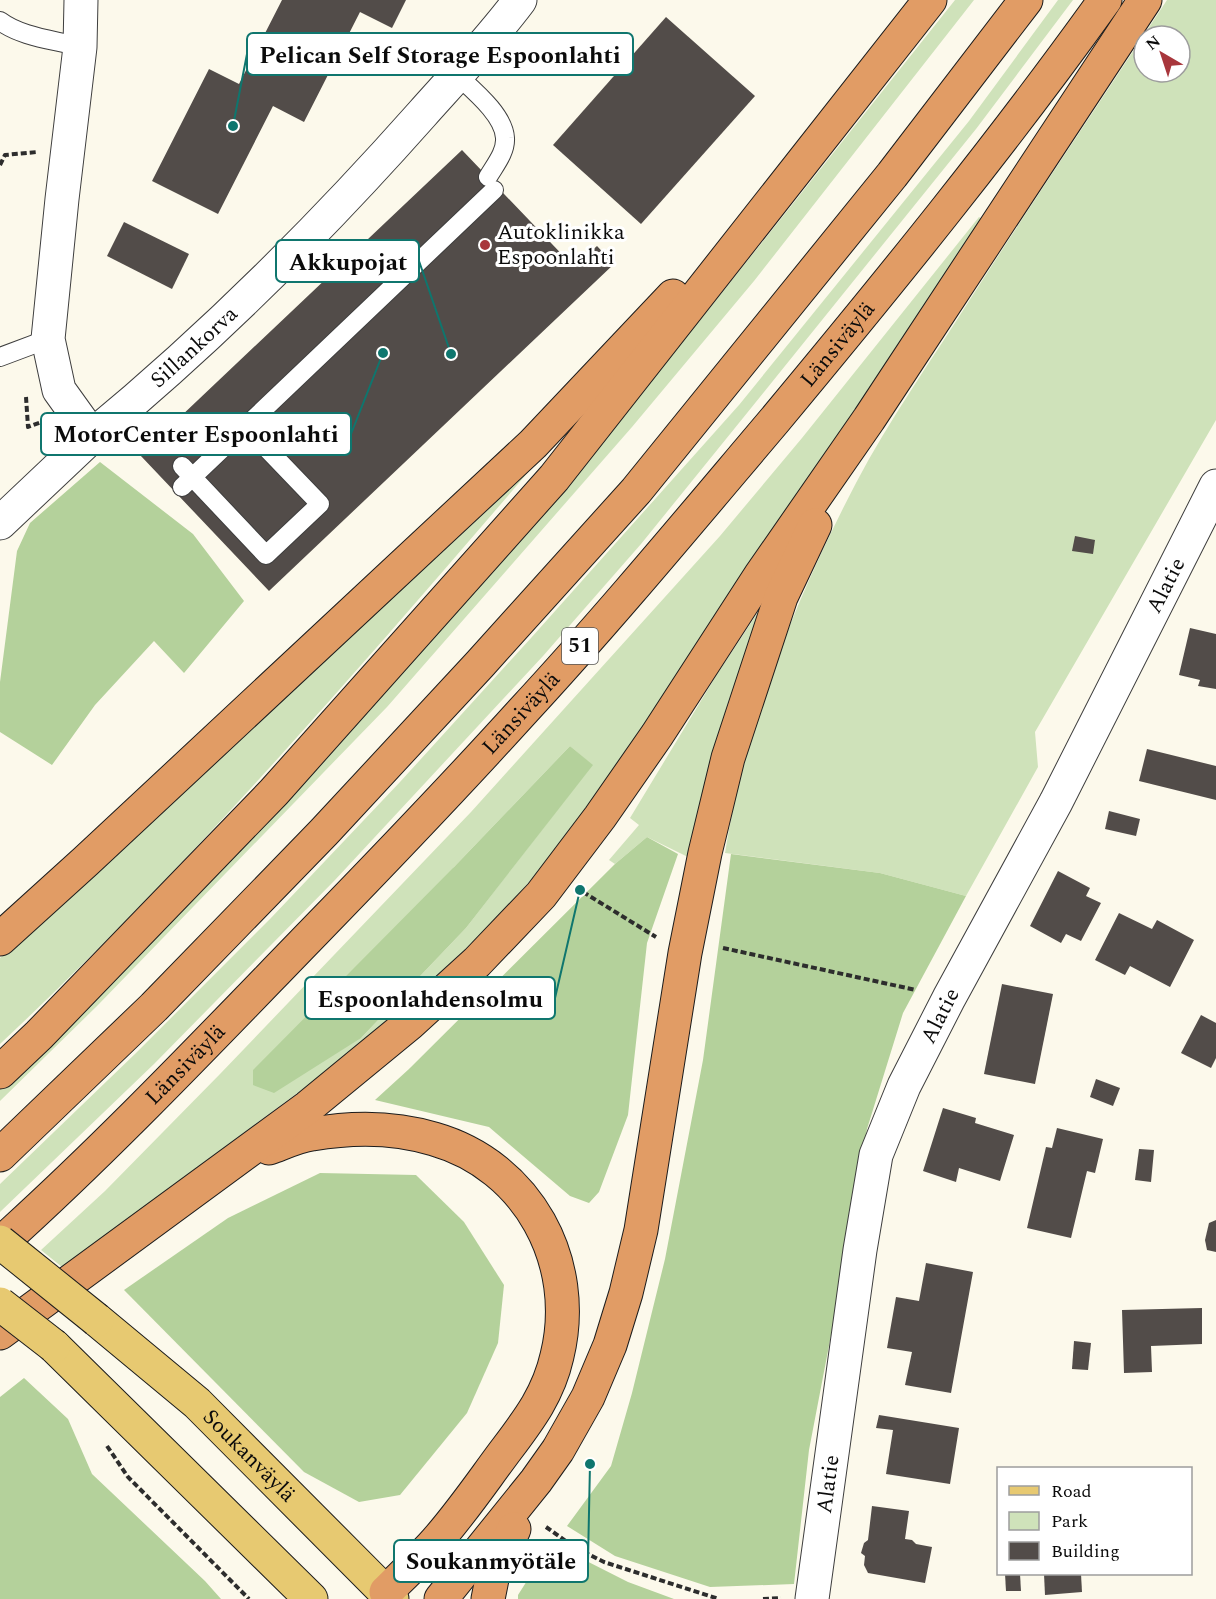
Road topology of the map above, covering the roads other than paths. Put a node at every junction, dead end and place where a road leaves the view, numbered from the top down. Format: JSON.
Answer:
{"nodes":[{"id":1,"x":81,"y":0,"type":"edge"},
{"id":2,"x":520,"y":0,"type":"edge"},
{"id":3,"x":930,"y":0,"type":"edge"},
{"id":4,"x":1026,"y":0,"type":"edge"},
{"id":5,"x":1105,"y":0,"type":"edge"},
{"id":6,"x":1145,"y":0,"type":"edge"},
{"id":7,"x":0,"y":21,"type":"edge"},
{"id":8,"x":80,"y":47,"type":"junction"},
{"id":9,"x":457,"y":75,"type":"junction"},
{"id":10,"x":770,"y":203,"type":"junction"},
{"id":11,"x":34,"y":344,"type":"junction"},
{"id":12,"x":0,"y":357,"type":"edge"},
{"id":13,"x":127,"y":407,"type":"junction"},
{"id":14,"x":869,"y":419,"type":"junction"},
{"id":15,"x":246,"y":427,"type":"junction"},
{"id":16,"x":92,"y":436,"type":"junction"},
{"id":17,"x":157,"y":440,"type":"dead end"},
{"id":18,"x":1216,"y":486,"type":"edge"},
{"id":19,"x":0,"y":523,"type":"edge"},
{"id":20,"x":0,"y":939,"type":"edge"},
{"id":21,"x":0,"y":1072,"type":"edge"},
{"id":22,"x":0,"y":1155,"type":"edge"},
{"id":23,"x":214,"y":1176,"type":"junction"},
{"id":24,"x":0,"y":1243,"type":"edge"},
{"id":25,"x":0,"y":1304,"type":"edge"},
{"id":26,"x":0,"y":1333,"type":"edge"},
{"id":27,"x":536,"y":1481,"type":"junction"},
{"id":28,"x":386,"y":1597,"type":"edge"},
{"id":29,"x":812,"y":1598,"type":"edge"},
{"id":30,"x":311,"y":1599,"type":"edge"},
{"id":31,"x":441,"y":1599,"type":"edge"},
{"id":32,"x":488,"y":1599,"type":"edge"}],
"edges":[{"from":1,"to":8,"type":"street"},
{"from":2,"to":9,"type":"street","name":"Sillankorva"},
{"from":3,"to":10,"type":"highway"},
{"from":4,"to":22,"type":"highway"},
{"from":5,"to":24,"type":"highway","name":"Länsiväylä","number":"51"},
{"from":6,"to":14,"type":"highway"},
{"from":7,"to":8,"type":"lane"},
{"from":8,"to":11,"type":"street"},
{"from":9,"to":13,"type":"street","name":"Sillankorva"},
{"from":9,"to":15,"type":"lane"},
{"from":10,"to":20,"type":"highway"},
{"from":10,"to":21,"type":"highway"},
{"from":11,"to":12,"type":"lane"},
{"from":11,"to":16,"type":"street"},
{"from":13,"to":16,"type":"street","name":"Sillankorva"},
{"from":13,"to":17,"type":"lane"},
{"from":14,"to":23,"type":"highway"},
{"from":14,"to":27,"type":"highway"},
{"from":15,"to":15,"type":"lane"},
{"from":16,"to":19,"type":"street","name":"Sillankorva"},
{"from":18,"to":29,"type":"street","name":"Alatie"},
{"from":23,"to":26,"type":"highway"},
{"from":23,"to":28,"type":"highway"},
{"from":24,"to":28,"type":"main road","name":"Soukanväylä","bridge":true},
{"from":25,"to":30,"type":"main road","bridge":true},
{"from":27,"to":31,"type":"highway"},
{"from":27,"to":32,"type":"highway"}]}
